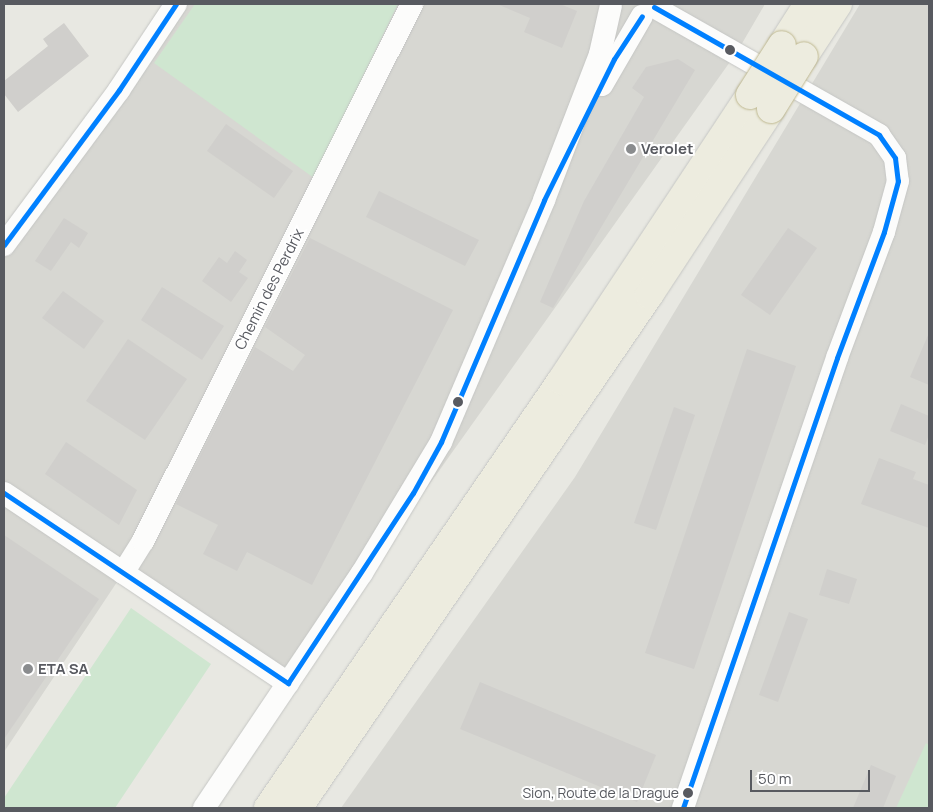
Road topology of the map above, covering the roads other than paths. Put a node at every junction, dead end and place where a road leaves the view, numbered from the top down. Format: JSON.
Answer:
{"nodes":[{"id":1,"x":176,"y":4,"type":"edge"},
{"id":2,"x":412,"y":4,"type":"edge"},
{"id":3,"x":808,"y":4,"type":"edge"},
{"id":4,"x":838,"y":4,"type":"edge"},
{"id":5,"x":610,"y":5,"type":"edge"},
{"id":6,"x":651,"y":9,"type":"edge"},
{"id":7,"x":793,"y":51,"type":"junction"},
{"id":8,"x":760,"y":102,"type":"junction"},
{"id":9,"x":544,"y":200,"type":"junction"},
{"id":10,"x":4,"y":244,"type":"edge"},
{"id":11,"x":4,"y":493,"type":"edge"},
{"id":12,"x":123,"y":572,"type":"junction"},
{"id":13,"x":288,"y":683,"type":"junction"},
{"id":14,"x":204,"y":808,"type":"edge"},
{"id":15,"x":268,"y":808,"type":"edge"},
{"id":16,"x":298,"y":808,"type":"edge"},
{"id":17,"x":683,"y":808,"type":"edge"}],
"edges":[{"from":1,"to":10,"type":"street"},
{"from":2,"to":12,"type":"street","name":"Chemin des Perdrix"},
{"from":3,"to":7,"type":"highway"},
{"from":4,"to":7,"type":"highway"},
{"from":5,"to":6,"type":"street"},
{"from":5,"to":9,"type":"street"},
{"from":6,"to":9,"type":"street"},
{"from":6,"to":17,"type":"street"},
{"from":7,"to":8,"type":"highway","bridge":true},
{"from":8,"to":15,"type":"highway"},
{"from":8,"to":16,"type":"highway"},
{"from":9,"to":13,"type":"street"},
{"from":11,"to":12,"type":"street"},
{"from":12,"to":13,"type":"street"},
{"from":13,"to":14,"type":"street"}]}
